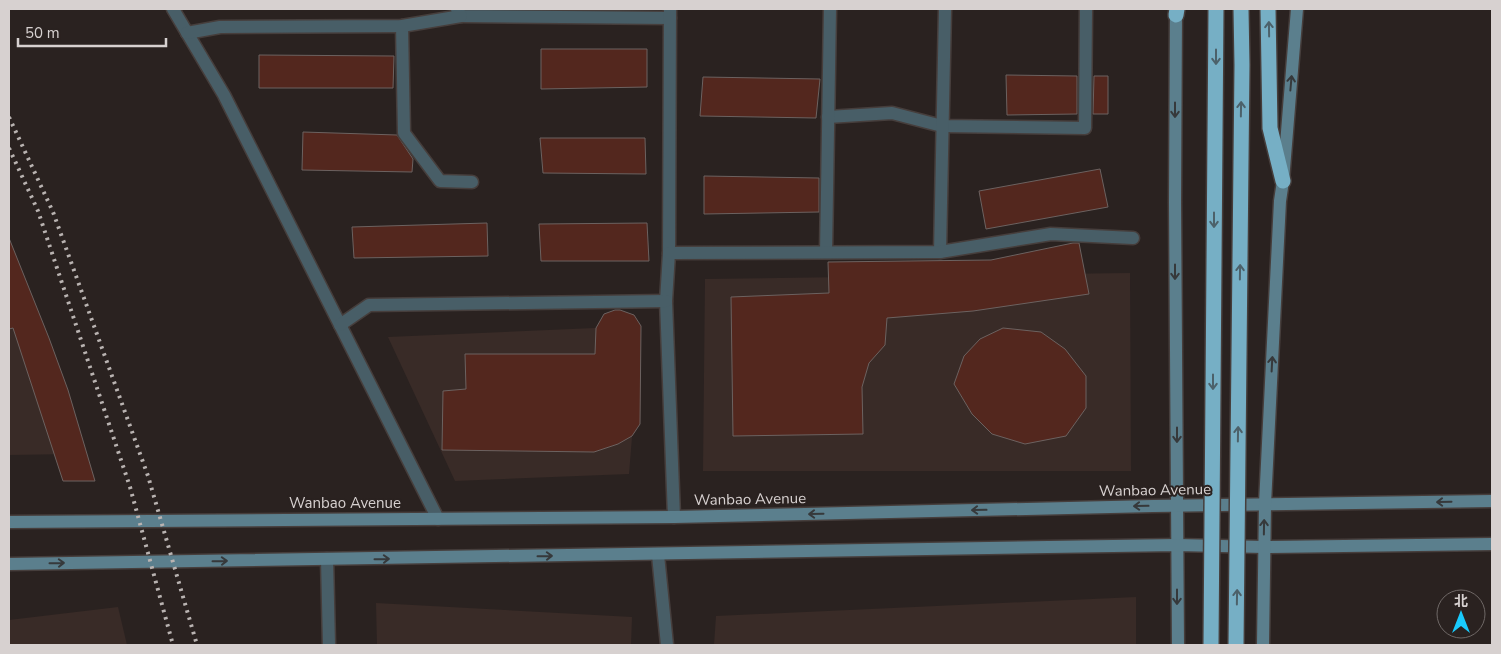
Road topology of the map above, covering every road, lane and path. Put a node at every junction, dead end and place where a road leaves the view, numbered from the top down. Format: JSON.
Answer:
{"nodes":[{"id":1,"x":172,"y":9,"type":"edge"},
{"id":2,"x":830,"y":9,"type":"edge"},
{"id":3,"x":945,"y":9,"type":"edge"},
{"id":4,"x":1086,"y":9,"type":"edge"},
{"id":5,"x":1216,"y":9,"type":"edge"},
{"id":6,"x":1241,"y":9,"type":"edge"},
{"id":7,"x":1268,"y":9,"type":"edge"},
{"id":8,"x":1297,"y":9,"type":"edge"},
{"id":9,"x":1176,"y":11,"type":"edge"},
{"id":10,"x":459,"y":13,"type":"edge"},
{"id":11,"x":670,"y":13,"type":"edge"},
{"id":12,"x":402,"y":26,"type":"junction"},
{"id":13,"x":187,"y":34,"type":"junction"},
{"id":14,"x":828,"y":118,"type":"junction"},
{"id":15,"x":942,"y":126,"type":"junction"},
{"id":16,"x":1283,"y":181,"type":"junction"},
{"id":17,"x":472,"y":182,"type":"dead end"},
{"id":18,"x":1133,"y":238,"type":"dead end"},
{"id":19,"x":826,"y":252,"type":"junction"},
{"id":20,"x":940,"y":252,"type":"junction"},
{"id":21,"x":669,"y":253,"type":"junction"},
{"id":22,"x":666,"y":301,"type":"junction"},
{"id":23,"x":340,"y":325,"type":"junction"},
{"id":24,"x":1492,"y":501,"type":"edge"},
{"id":25,"x":1265,"y":504,"type":"junction"},
{"id":26,"x":1177,"y":506,"type":"junction"},
{"id":27,"x":674,"y":517,"type":"junction"},
{"id":28,"x":438,"y":519,"type":"junction"},
{"id":29,"x":9,"y":522,"type":"edge"},
{"id":30,"x":1492,"y":544,"type":"edge"},
{"id":31,"x":1177,"y":545,"type":"junction"},
{"id":32,"x":1264,"y":547,"type":"junction"},
{"id":33,"x":658,"y":555,"type":"junction"},
{"id":34,"x":327,"y":559,"type":"junction"},
{"id":35,"x":9,"y":564,"type":"edge"},
{"id":36,"x":329,"y":645,"type":"edge"},
{"id":37,"x":667,"y":645,"type":"edge"},
{"id":38,"x":1178,"y":645,"type":"edge"},
{"id":39,"x":1211,"y":645,"type":"edge"},
{"id":40,"x":1236,"y":645,"type":"edge"},
{"id":41,"x":1264,"y":645,"type":"edge"}],
"edges":[{"from":1,"to":13,"type":"street"},
{"from":2,"to":14,"type":"street"},
{"from":3,"to":15,"type":"street"},
{"from":4,"to":15,"type":"street"},
{"from":5,"to":39,"type":"highway","one_way":true,"bridge":true},
{"from":40,"to":6,"type":"highway","one_way":true,"bridge":true},
{"from":16,"to":7,"type":"highway","one_way":true},
{"from":16,"to":8,"type":"main road","one_way":true},
{"from":9,"to":26,"type":"main road","one_way":true},
{"from":10,"to":11,"type":"street"},
{"from":10,"to":12,"type":"street"},
{"from":11,"to":21,"type":"street"},
{"from":12,"to":13,"type":"street"},
{"from":12,"to":17,"type":"street"},
{"from":13,"to":23,"type":"street"},
{"from":14,"to":15,"type":"street"},
{"from":14,"to":19,"type":"street"},
{"from":15,"to":20,"type":"street"},
{"from":25,"to":16,"type":"main road","one_way":true},
{"from":18,"to":20,"type":"street"},
{"from":19,"to":20,"type":"street"},
{"from":19,"to":21,"type":"street"},
{"from":21,"to":22,"type":"street"},
{"from":22,"to":23,"type":"street"},
{"from":22,"to":27,"type":"street"},
{"from":23,"to":28,"type":"street"},
{"from":24,"to":25,"type":"main road","name":"Wanbao Avenue","one_way":true},
{"from":25,"to":26,"type":"main road","name":"Wanbao Avenue"},
{"from":32,"to":25,"type":"main road","one_way":true},
{"from":26,"to":27,"type":"main road","name":"Wanbao Avenue","one_way":true},
{"from":26,"to":31,"type":"main road"},
{"from":27,"to":28,"type":"main road","name":"Wanbao Avenue"},
{"from":28,"to":29,"type":"main road","name":"Wanbao Avenue"},
{"from":30,"to":32,"type":"main road"},
{"from":31,"to":32,"type":"main road"},
{"from":31,"to":33,"type":"main road"},
{"from":31,"to":38,"type":"main road","one_way":true},
{"from":32,"to":41,"type":"main road"},
{"from":34,"to":33,"type":"main road","one_way":true},
{"from":33,"to":37,"type":"street"},
{"from":35,"to":34,"type":"main road","one_way":true},
{"from":34,"to":36,"type":"street"}]}
